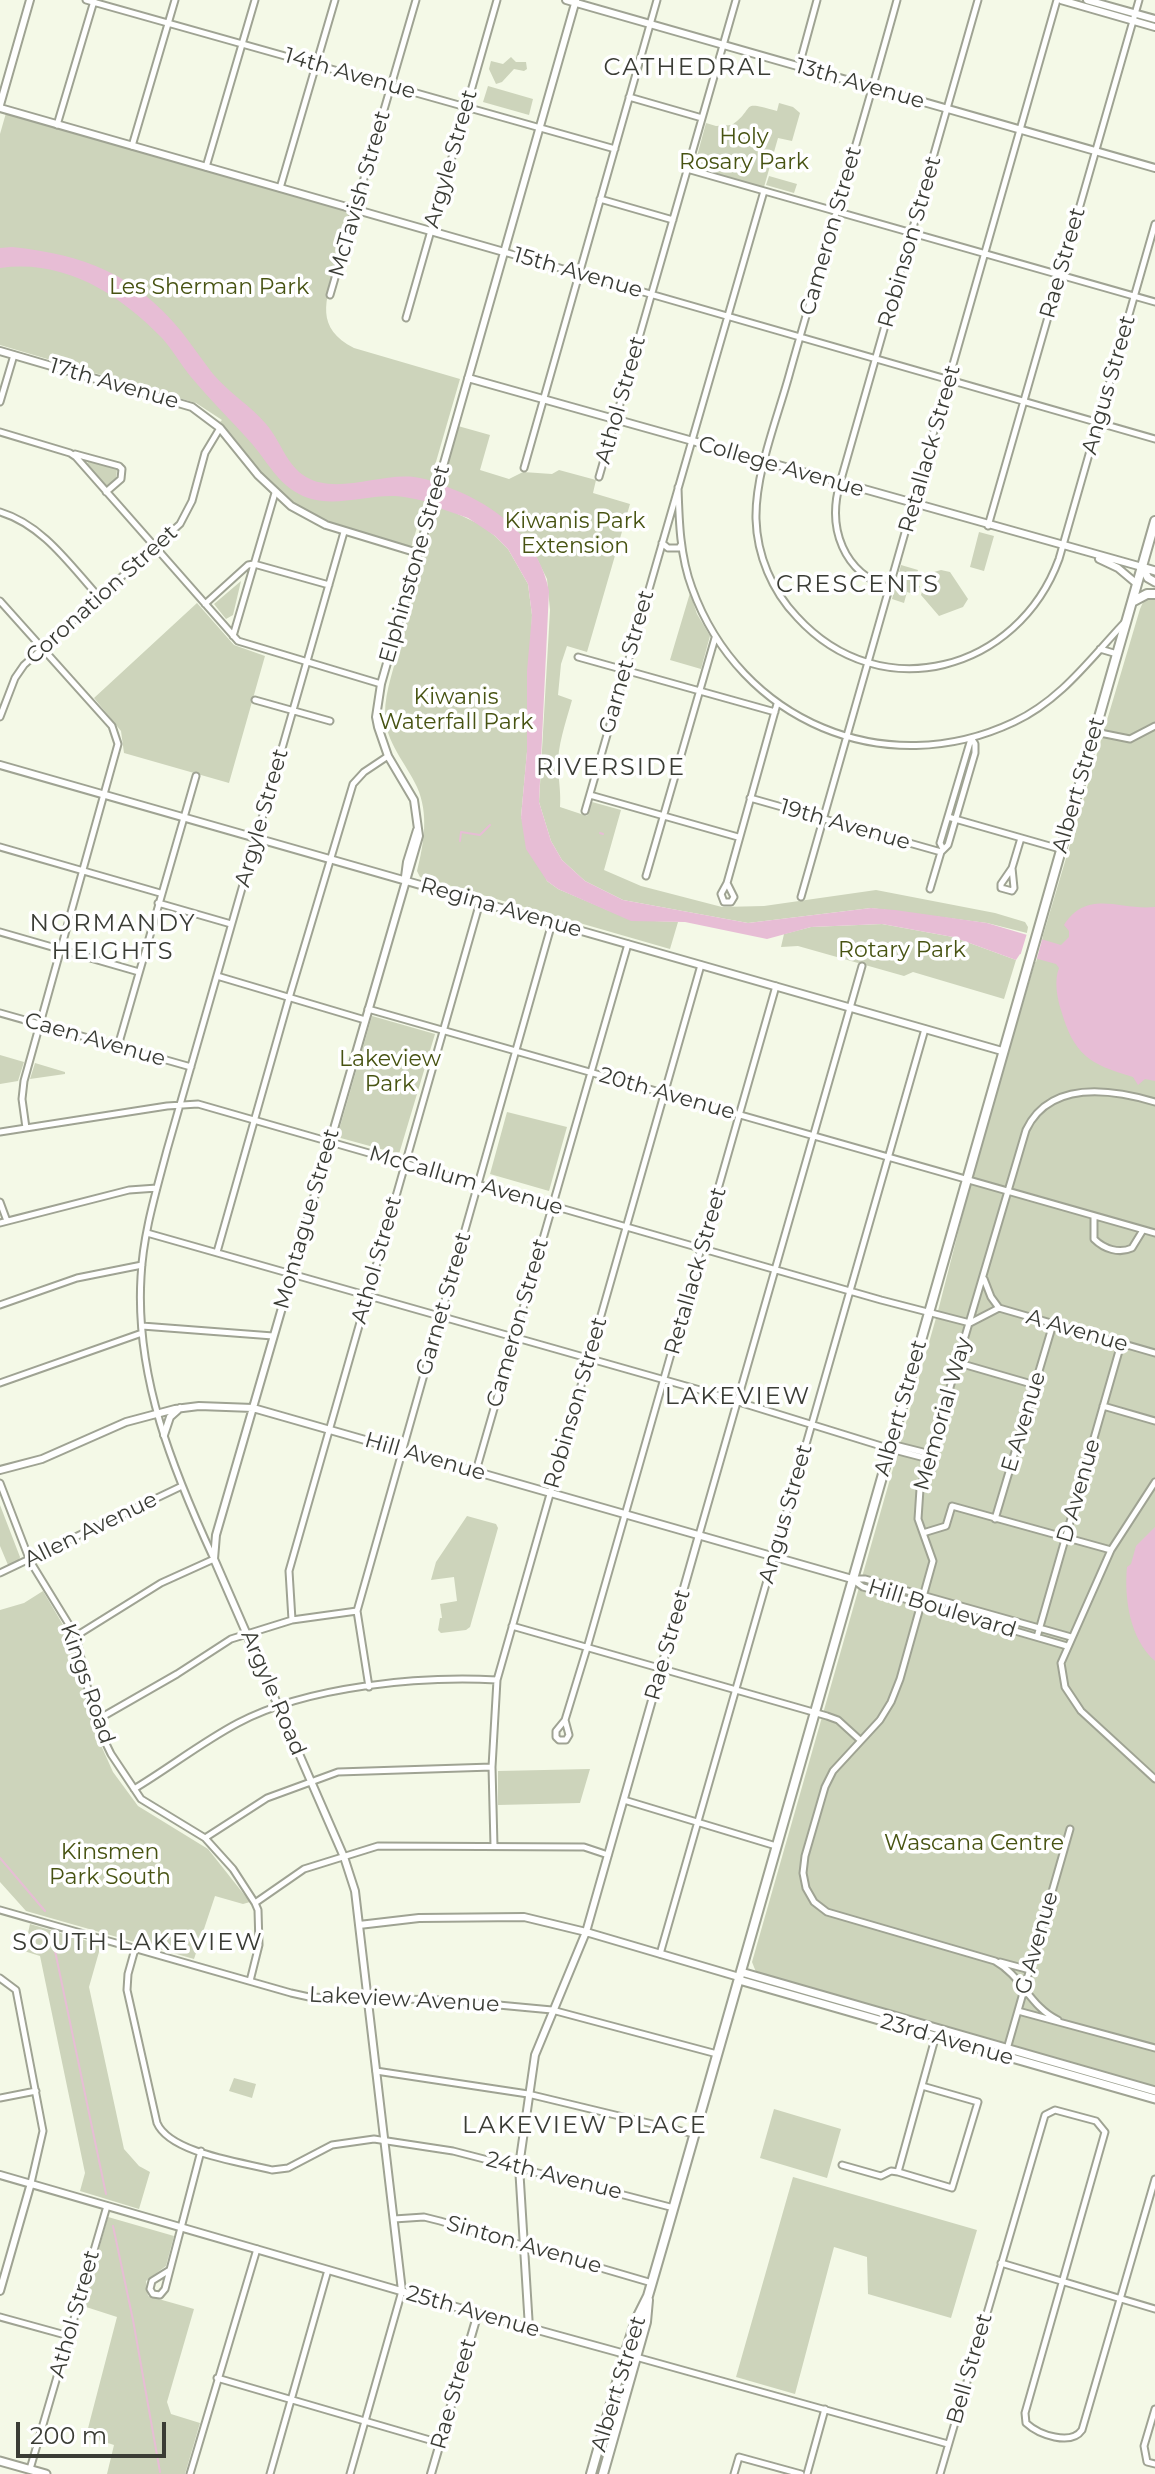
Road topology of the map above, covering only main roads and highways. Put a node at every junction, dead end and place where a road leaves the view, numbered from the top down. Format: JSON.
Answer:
{"nodes":[{"id":1,"x":1155,"y":521,"type":"edge"},
{"id":2,"x":1142,"y":567,"type":"junction"},
{"id":3,"x":1155,"y":571,"type":"edge"},
{"id":4,"x":1155,"y":582,"type":"edge"},
{"id":5,"x":1155,"y":594,"type":"edge"},
{"id":6,"x":1132,"y":603,"type":"junction"},
{"id":7,"x":740,"y":1976,"type":"junction"},
{"id":8,"x":1006,"y":2052,"type":"junction"},
{"id":9,"x":1155,"y":2091,"type":"edge"},
{"id":10,"x":1155,"y":2099,"type":"edge"},
{"id":11,"x":630,"y":2355,"type":"junction"},
{"id":12,"x":0,"y":2461,"type":"edge"},
{"id":13,"x":46,"y":2474,"type":"edge"},
{"id":14,"x":591,"y":2474,"type":"edge"},
{"id":15,"x":603,"y":2474,"type":"edge"}],
"edges":[{"from":1,"to":2,"type":"main road","name":"Albert Street"},
{"from":2,"to":3,"type":"main road","name":"College Avenue"},
{"from":2,"to":4,"type":"main road"},
{"from":2,"to":6,"type":"main road","name":"Albert Street"},
{"from":5,"to":6,"type":"main road"},
{"from":6,"to":7,"type":"main road","name":"Albert Street"},
{"from":7,"to":8,"type":"main road","name":"23rd Avenue"},
{"from":7,"to":11,"type":"main road","name":"Albert Street"},
{"from":8,"to":9,"type":"main road","name":"23rd Avenue"},
{"from":8,"to":10,"type":"main road","name":"23rd Avenue"},
{"from":11,"to":14,"type":"main road","name":"Albert Street"},
{"from":11,"to":15,"type":"main road","name":"Albert Street"},
{"from":12,"to":13,"type":"main road"}]}
